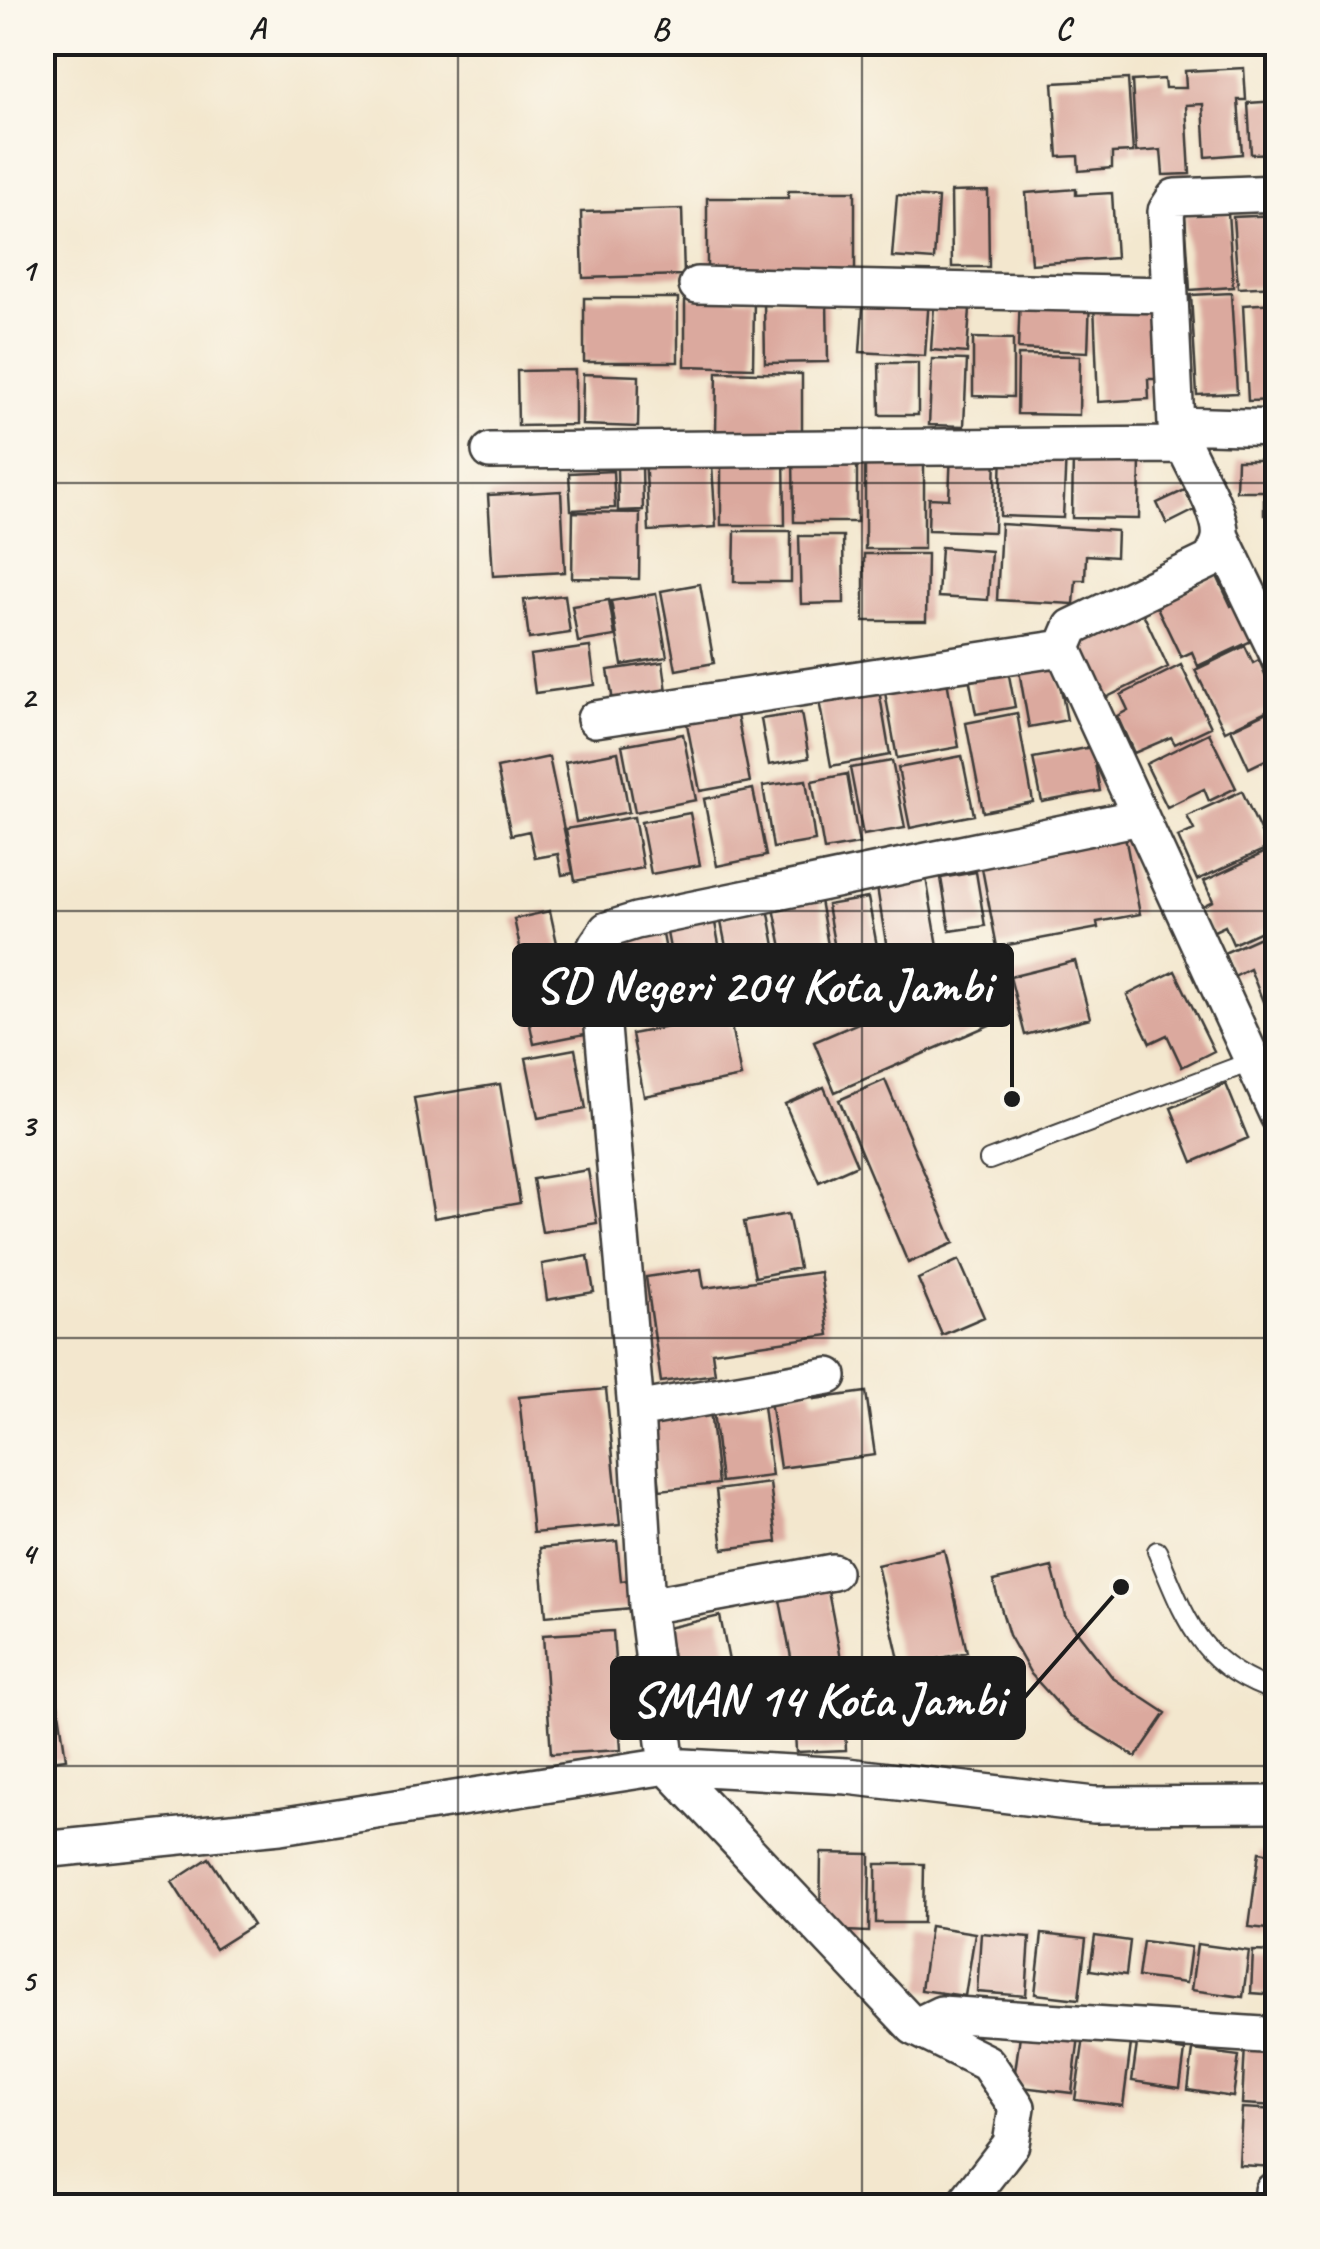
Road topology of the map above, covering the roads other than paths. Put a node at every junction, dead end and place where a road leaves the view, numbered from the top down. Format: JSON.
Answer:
{"nodes":[{"id":1,"x":1278,"y":193,"type":"edge"},
{"id":2,"x":697,"y":285,"type":"dead end"},
{"id":3,"x":1170,"y":296,"type":"junction"},
{"id":4,"x":1278,"y":428,"type":"edge"},
{"id":5,"x":1179,"y":435,"type":"junction"},
{"id":6,"x":490,"y":451,"type":"dead end"},
{"id":7,"x":1221,"y":537,"type":"junction"},
{"id":8,"x":1062,"y":648,"type":"junction"},
{"id":9,"x":1278,"y":654,"type":"edge"},
{"id":10,"x":594,"y":718,"type":"dead end"},
{"id":11,"x":1140,"y":817,"type":"junction"},
{"id":12,"x":1253,"y":1060,"type":"junction"},
{"id":13,"x":1278,"y":1116,"type":"edge"},
{"id":14,"x":989,"y":1160,"type":"dead end"},
{"id":15,"x":830,"y":1376,"type":"dead end"},
{"id":16,"x":636,"y":1410,"type":"junction"},
{"id":17,"x":1156,"y":1551,"type":"dead end"},
{"id":18,"x":832,"y":1572,"type":"dead end"},
{"id":19,"x":646,"y":1606,"type":"junction"},
{"id":20,"x":1278,"y":1692,"type":"edge"},
{"id":21,"x":667,"y":1766,"type":"junction"},
{"id":22,"x":1278,"y":1804,"type":"edge"},
{"id":23,"x":42,"y":1850,"type":"edge"},
{"id":24,"x":914,"y":2027,"type":"junction"},
{"id":25,"x":1278,"y":2036,"type":"edge"},
{"id":26,"x":963,"y":2206,"type":"edge"}],
"edges":[{"from":1,"to":3,"type":"street"},
{"from":2,"to":3,"type":"street"},
{"from":3,"to":5,"type":"street"},
{"from":4,"to":5,"type":"street"},
{"from":5,"to":6,"type":"street"},
{"from":5,"to":7,"type":"street"},
{"from":7,"to":8,"type":"street"},
{"from":7,"to":9,"type":"street"},
{"from":8,"to":10,"type":"street"},
{"from":8,"to":11,"type":"street"},
{"from":11,"to":12,"type":"street"},
{"from":11,"to":16,"type":"street"},
{"from":12,"to":13,"type":"street"},
{"from":12,"to":14,"type":"lane"},
{"from":15,"to":16,"type":"street"},
{"from":16,"to":19,"type":"street"},
{"from":17,"to":20,"type":"lane"},
{"from":18,"to":19,"type":"street"},
{"from":19,"to":21,"type":"street"},
{"from":21,"to":22,"type":"street"},
{"from":21,"to":23,"type":"street"},
{"from":21,"to":24,"type":"street"},
{"from":24,"to":25,"type":"street"},
{"from":24,"to":26,"type":"street"}]}
